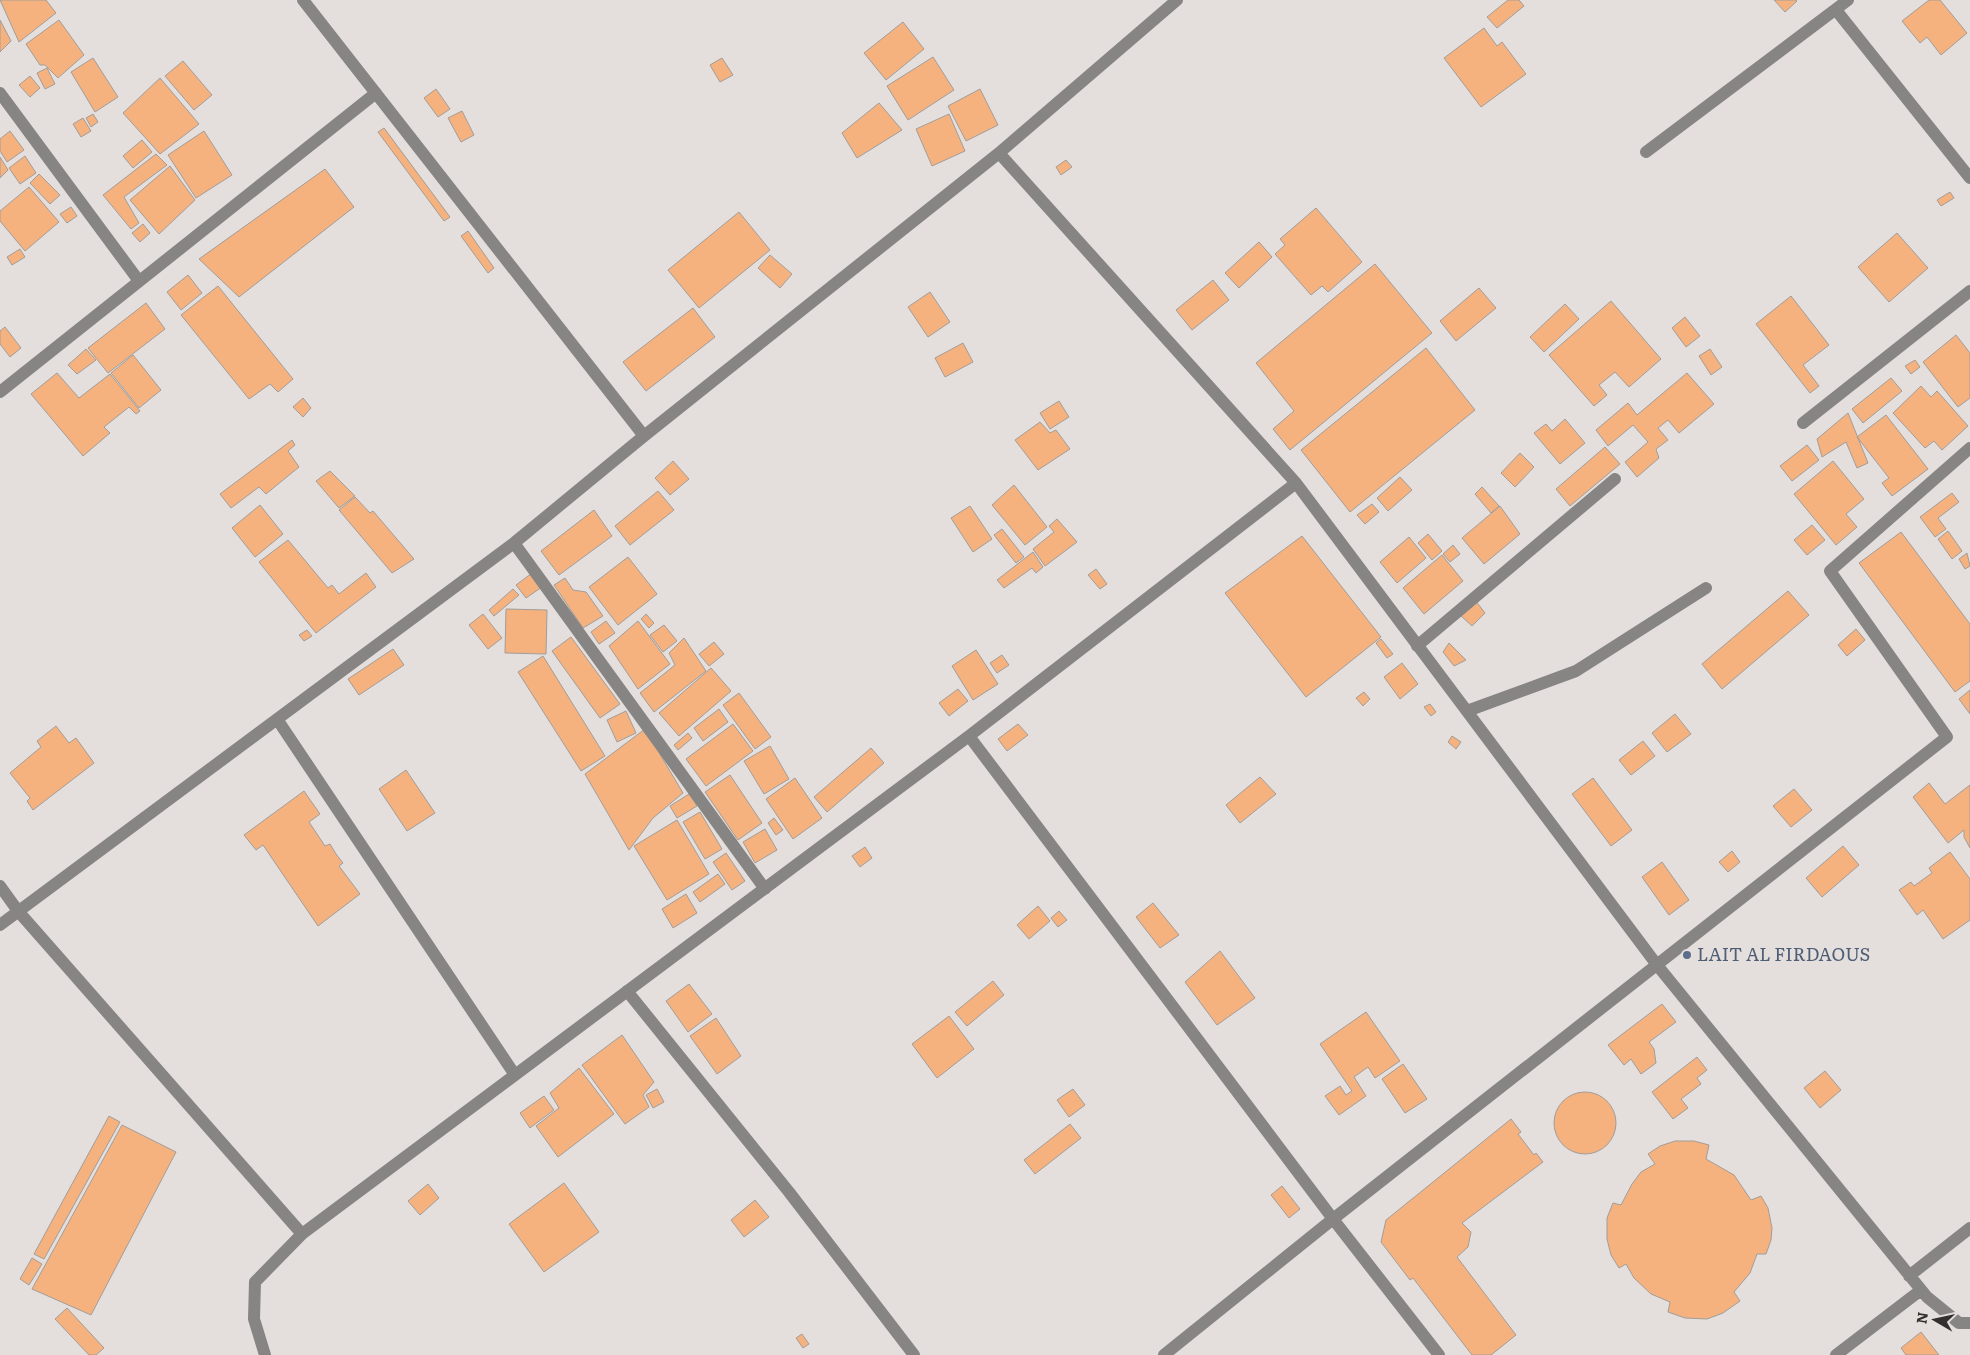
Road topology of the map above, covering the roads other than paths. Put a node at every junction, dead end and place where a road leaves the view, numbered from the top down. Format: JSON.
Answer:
{"nodes":[{"id":1,"x":303,"y":0,"type":"edge"},
{"id":2,"x":1177,"y":0,"type":"edge"},
{"id":3,"x":1848,"y":0,"type":"edge"},
{"id":4,"x":1836,"y":10,"type":"junction"},
{"id":5,"x":0,"y":93,"type":"edge"},
{"id":6,"x":376,"y":93,"type":"junction"},
{"id":7,"x":1646,"y":152,"type":"dead end"},
{"id":8,"x":999,"y":153,"type":"junction"},
{"id":9,"x":1970,"y":178,"type":"edge"},
{"id":10,"x":140,"y":281,"type":"junction"},
{"id":11,"x":1970,"y":291,"type":"edge"},
{"id":12,"x":0,"y":392,"type":"edge"},
{"id":13,"x":1803,"y":424,"type":"dead end"},
{"id":14,"x":644,"y":436,"type":"junction"},
{"id":15,"x":1970,"y":448,"type":"edge"},
{"id":16,"x":1615,"y":479,"type":"dead end"},
{"id":17,"x":1296,"y":483,"type":"junction"},
{"id":18,"x":514,"y":543,"type":"junction"},
{"id":19,"x":1706,"y":588,"type":"dead end"},
{"id":20,"x":1417,"y":646,"type":"junction"},
{"id":21,"x":1467,"y":711,"type":"junction"},
{"id":22,"x":277,"y":719,"type":"junction"},
{"id":23,"x":969,"y":736,"type":"junction"},
{"id":24,"x":0,"y":886,"type":"edge"},
{"id":25,"x":764,"y":889,"type":"junction"},
{"id":26,"x":18,"y":911,"type":"junction"},
{"id":27,"x":0,"y":925,"type":"edge"},
{"id":28,"x":1657,"y":965,"type":"junction"},
{"id":29,"x":627,"y":991,"type":"junction"},
{"id":30,"x":514,"y":1075,"type":"junction"},
{"id":31,"x":1333,"y":1219,"type":"junction"},
{"id":32,"x":1970,"y":1228,"type":"edge"},
{"id":33,"x":302,"y":1234,"type":"junction"},
{"id":34,"x":1909,"y":1276,"type":"junction"},
{"id":35,"x":1921,"y":1290,"type":"junction"},
{"id":36,"x":1970,"y":1323,"type":"edge"},
{"id":37,"x":266,"y":1355,"type":"edge"},
{"id":38,"x":914,"y":1355,"type":"edge"},
{"id":39,"x":1164,"y":1355,"type":"edge"},
{"id":40,"x":1439,"y":1355,"type":"edge"},
{"id":41,"x":1836,"y":1355,"type":"edge"}],
"edges":[{"from":1,"to":6,"type":"street"},
{"from":2,"to":8,"type":"street"},
{"from":3,"to":4,"type":"street"},
{"from":4,"to":7,"type":"street"},
{"from":4,"to":9,"type":"street"},
{"from":5,"to":10,"type":"street"},
{"from":6,"to":10,"type":"street"},
{"from":6,"to":14,"type":"street"},
{"from":8,"to":14,"type":"street"},
{"from":8,"to":17,"type":"street"},
{"from":10,"to":12,"type":"street"},
{"from":11,"to":13,"type":"street"},
{"from":14,"to":18,"type":"street"},
{"from":15,"to":28,"type":"street"},
{"from":16,"to":20,"type":"street"},
{"from":17,"to":20,"type":"street"},
{"from":17,"to":23,"type":"street"},
{"from":18,"to":22,"type":"street"},
{"from":18,"to":25,"type":"street"},
{"from":19,"to":21,"type":"street"},
{"from":20,"to":21,"type":"street"},
{"from":21,"to":28,"type":"street"},
{"from":22,"to":26,"type":"street"},
{"from":22,"to":30,"type":"street"},
{"from":23,"to":25,"type":"street"},
{"from":23,"to":31,"type":"street"},
{"from":24,"to":26,"type":"street"},
{"from":25,"to":29,"type":"street"},
{"from":26,"to":27,"type":"street"},
{"from":26,"to":33,"type":"street"},
{"from":28,"to":31,"type":"street"},
{"from":28,"to":34,"type":"street"},
{"from":29,"to":30,"type":"street"},
{"from":29,"to":38,"type":"street"},
{"from":30,"to":33,"type":"street"},
{"from":31,"to":39,"type":"street"},
{"from":31,"to":40,"type":"street"},
{"from":32,"to":34,"type":"street"},
{"from":33,"to":37,"type":"street"},
{"from":34,"to":35,"type":"street"},
{"from":35,"to":36,"type":"street"},
{"from":35,"to":41,"type":"street"}]}
